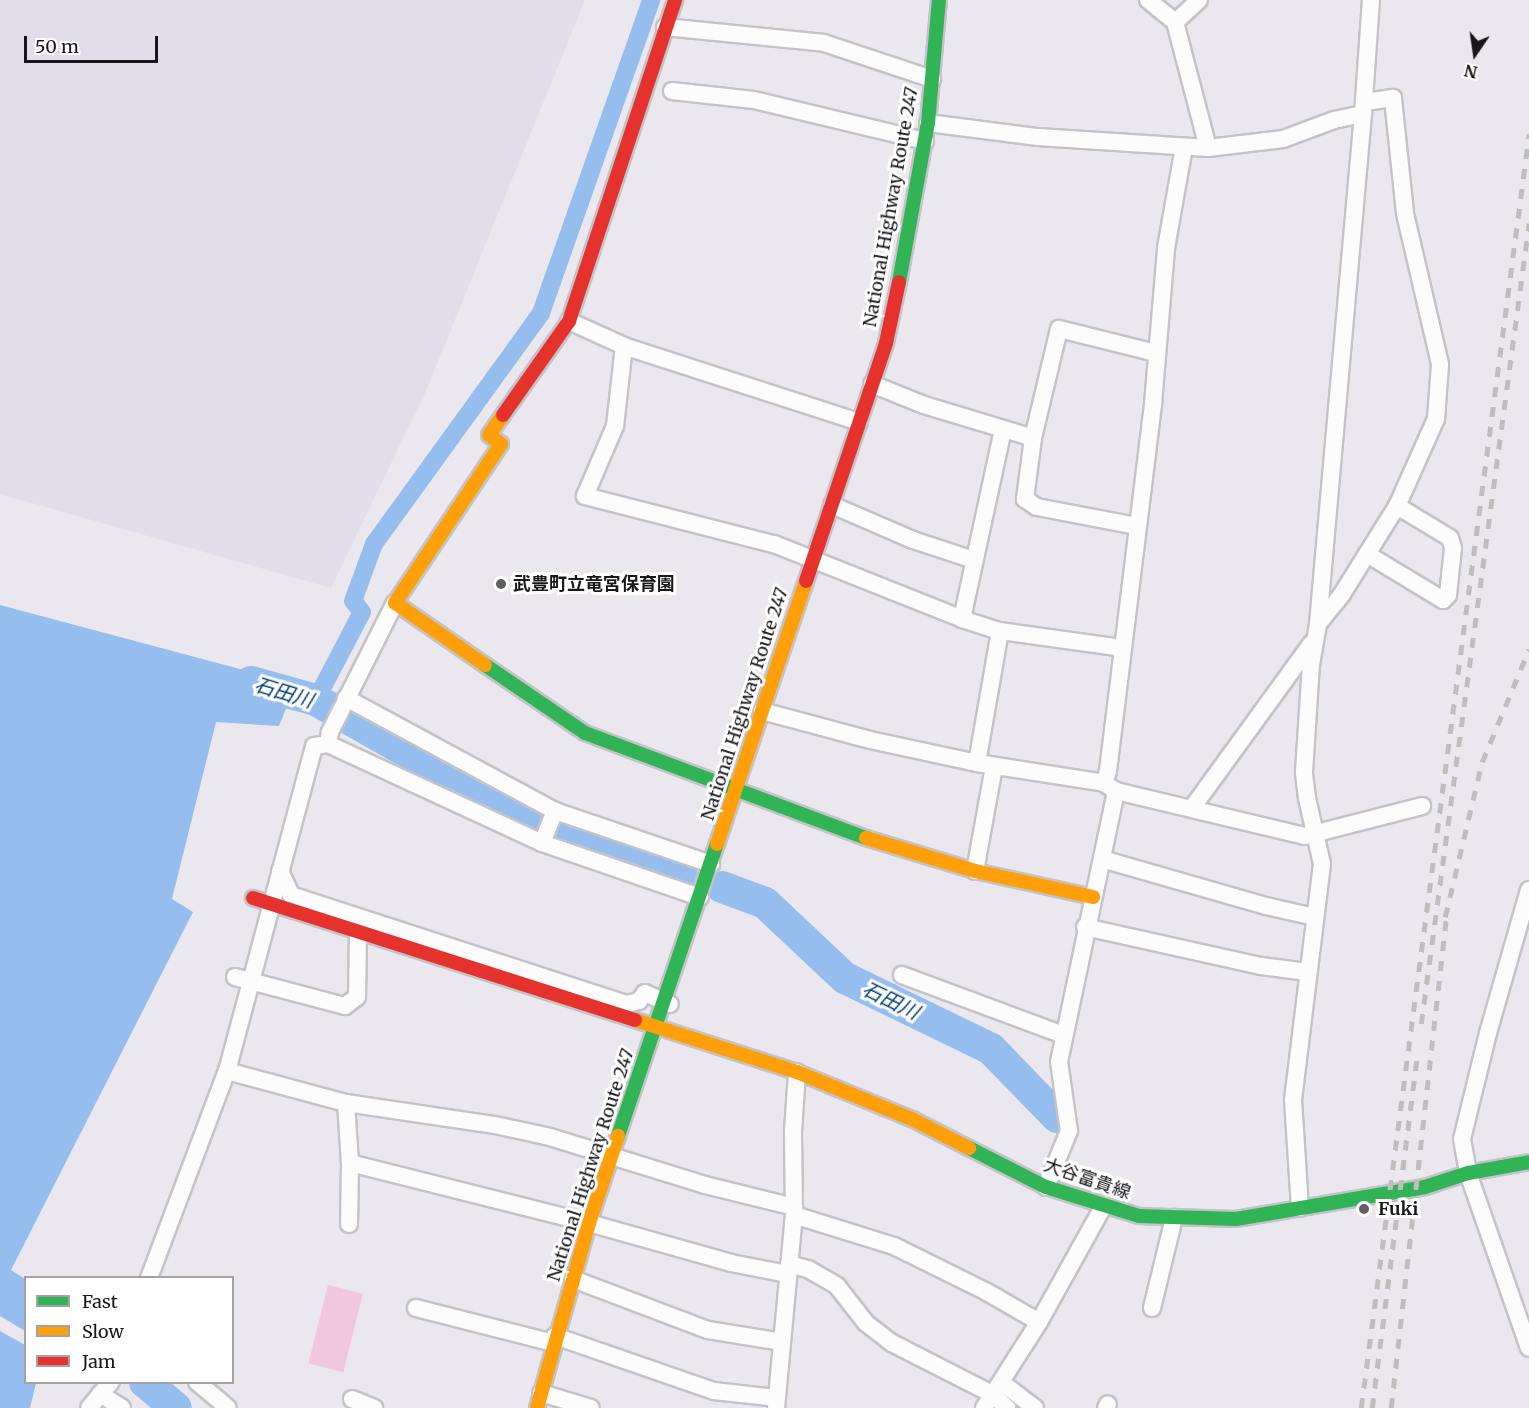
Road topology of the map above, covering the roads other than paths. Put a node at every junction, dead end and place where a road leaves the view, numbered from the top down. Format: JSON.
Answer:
{"nodes":[{"id":1,"x":675,"y":0,"type":"edge"},
{"id":2,"x":939,"y":0,"type":"edge"},
{"id":3,"x":953,"y":0,"type":"edge"},
{"id":4,"x":1148,"y":0,"type":"edge"},
{"id":5,"x":1198,"y":0,"type":"edge"},
{"id":6,"x":1371,"y":0,"type":"edge"},
{"id":7,"x":1175,"y":22,"type":"junction"},
{"id":8,"x":665,"y":27,"type":"junction"},
{"id":9,"x":932,"y":79,"type":"junction"},
{"id":10,"x":672,"y":91,"type":"dead end"},
{"id":11,"x":1363,"y":108,"type":"junction"},
{"id":12,"x":935,"y":124,"type":"junction"},
{"id":13,"x":925,"y":141,"type":"junction"},
{"id":14,"x":1184,"y":147,"type":"junction"},
{"id":15,"x":1208,"y":148,"type":"junction"},
{"id":16,"x":932,"y":177,"type":"dead end"},
{"id":17,"x":569,"y":321,"type":"junction"},
{"id":18,"x":624,"y":346,"type":"junction"},
{"id":19,"x":1156,"y":353,"type":"junction"},
{"id":20,"x":872,"y":384,"type":"junction"},
{"id":21,"x":859,"y":422,"type":"junction"},
{"id":22,"x":1003,"y":430,"type":"junction"},
{"id":23,"x":1033,"y":438,"type":"junction"},
{"id":24,"x":832,"y":505,"type":"junction"},
{"id":25,"x":1397,"y":506,"type":"junction"},
{"id":26,"x":1137,"y":526,"type":"junction"},
{"id":27,"x":1368,"y":554,"type":"junction"},
{"id":28,"x":813,"y":558,"type":"junction"},
{"id":29,"x":974,"y":560,"type":"junction"},
{"id":30,"x":394,"y":603,"type":"junction"},
{"id":31,"x":962,"y":619,"type":"junction"},
{"id":32,"x":1318,"y":624,"type":"junction"},
{"id":33,"x":1000,"y":631,"type":"junction"},
{"id":34,"x":1314,"y":640,"type":"junction"},
{"id":35,"x":1123,"y":648,"type":"junction"},
{"id":36,"x":346,"y":698,"type":"junction"},
{"id":37,"x":762,"y":711,"type":"junction"},
{"id":38,"x":328,"y":744,"type":"junction"},
{"id":39,"x":977,"y":763,"type":"junction"},
{"id":40,"x":994,"y":766,"type":"junction"},
{"id":41,"x":1110,"y":787,"type":"junction"},
{"id":42,"x":736,"y":788,"type":"junction"},
{"id":43,"x":1422,"y":806,"type":"dead end"},
{"id":44,"x":1192,"y":808,"type":"junction"},
{"id":45,"x":555,"y":811,"type":"junction"},
{"id":46,"x":1316,"y":834,"type":"junction"},
{"id":47,"x":543,"y":843,"type":"junction"},
{"id":48,"x":1102,"y":859,"type":"junction"},
{"id":49,"x":711,"y":864,"type":"junction"},
{"id":50,"x":280,"y":871,"type":"junction"},
{"id":51,"x":975,"y":871,"type":"junction"},
{"id":52,"x":1529,"y":890,"type":"edge"},
{"id":53,"x":700,"y":897,"type":"junction"},
{"id":54,"x":1093,"y":897,"type":"junction"},
{"id":55,"x":253,"y":898,"type":"dead end"},
{"id":56,"x":272,"y":903,"type":"junction"},
{"id":57,"x":1315,"y":917,"type":"junction"},
{"id":58,"x":1085,"y":927,"type":"junction"},
{"id":59,"x":358,"y":930,"type":"junction"},
{"id":60,"x":1521,"y":948,"type":"edge"},
{"id":61,"x":1308,"y":972,"type":"junction"},
{"id":62,"x":902,"y":975,"type":"dead end"},
{"id":63,"x":235,"y":977,"type":"dead end"},
{"id":64,"x":252,"y":982,"type":"junction"},
{"id":65,"x":670,"y":1004,"type":"junction"},
{"id":66,"x":622,"y":1016,"type":"junction"},
{"id":67,"x":657,"y":1026,"type":"junction"},
{"id":68,"x":1063,"y":1035,"type":"junction"},
{"id":69,"x":227,"y":1071,"type":"junction"},
{"id":70,"x":797,"y":1072,"type":"junction"},
{"id":71,"x":346,"y":1102,"type":"junction"},
{"id":72,"x":611,"y":1156,"type":"junction"},
{"id":73,"x":1529,"y":1162,"type":"edge"},
{"id":74,"x":350,"y":1163,"type":"junction"},
{"id":75,"x":1468,"y":1173,"type":"junction"},
{"id":76,"x":1046,"y":1187,"type":"junction"},
{"id":77,"x":1103,"y":1206,"type":"junction"},
{"id":78,"x":1300,"y":1208,"type":"junction"},
{"id":79,"x":795,"y":1211,"type":"junction"},
{"id":80,"x":1174,"y":1218,"type":"junction"},
{"id":81,"x":589,"y":1223,"type":"junction"},
{"id":82,"x":349,"y":1224,"type":"dead end"},
{"id":83,"x":788,"y":1269,"type":"junction"},
{"id":84,"x":150,"y":1276,"type":"edge"},
{"id":85,"x":573,"y":1279,"type":"junction"},
{"id":86,"x":416,"y":1308,"type":"dead end"},
{"id":87,"x":1152,"y":1308,"type":"dead end"},
{"id":88,"x":1039,"y":1322,"type":"junction"},
{"id":89,"x":554,"y":1340,"type":"junction"},
{"id":90,"x":782,"y":1342,"type":"junction"},
{"id":91,"x":1529,"y":1348,"type":"edge"},
{"id":92,"x":198,"y":1384,"type":"edge"},
{"id":93,"x":106,"y":1388,"type":"edge"},
{"id":94,"x":992,"y":1395,"type":"edge"},
{"id":95,"x":352,"y":1399,"type":"dead end"},
{"id":96,"x":539,"y":1401,"type":"edge"},
{"id":97,"x":776,"y":1403,"type":"edge"},
{"id":98,"x":89,"y":1408,"type":"edge"},
{"id":99,"x":122,"y":1408,"type":"edge"},
{"id":100,"x":228,"y":1408,"type":"edge"},
{"id":101,"x":374,"y":1408,"type":"edge"},
{"id":102,"x":591,"y":1408,"type":"edge"},
{"id":103,"x":1007,"y":1408,"type":"edge"},
{"id":104,"x":1035,"y":1408,"type":"edge"}],
"edges":[{"from":1,"to":8,"type":"main road"},
{"from":2,"to":9,"type":"main road","name":"National Highway Route 247"},
{"from":3,"to":12,"type":"street"},
{"from":4,"to":7,"type":"street"},
{"from":5,"to":7,"type":"street"},
{"from":6,"to":11,"type":"street"},
{"from":7,"to":15,"type":"street"},
{"from":8,"to":9,"type":"street"},
{"from":8,"to":17,"type":"main road"},
{"from":9,"to":12,"type":"main road","name":"National Highway Route 247"},
{"from":10,"to":13,"type":"street"},
{"from":11,"to":15,"type":"street"},
{"from":11,"to":25,"type":"street"},
{"from":11,"to":32,"type":"street"},
{"from":12,"to":13,"type":"main road","name":"National Highway Route 247"},
{"from":12,"to":14,"type":"street"},
{"from":12,"to":16,"type":"street"},
{"from":13,"to":20,"type":"main road","name":"National Highway Route 247"},
{"from":14,"to":15,"type":"street"},
{"from":14,"to":19,"type":"street"},
{"from":17,"to":18,"type":"street"},
{"from":17,"to":30,"type":"main road"},
{"from":18,"to":21,"type":"street"},
{"from":18,"to":28,"type":"street"},
{"from":19,"to":23,"type":"street"},
{"from":19,"to":26,"type":"street"},
{"from":20,"to":21,"type":"main road","name":"National Highway Route 247"},
{"from":20,"to":22,"type":"street"},
{"from":21,"to":24,"type":"main road","name":"National Highway Route 247"},
{"from":22,"to":23,"type":"street"},
{"from":22,"to":29,"type":"street"},
{"from":23,"to":26,"type":"street"},
{"from":24,"to":28,"type":"main road","name":"National Highway Route 247"},
{"from":24,"to":29,"type":"street"},
{"from":25,"to":27,"type":"street"},
{"from":25,"to":27,"type":"street"},
{"from":26,"to":35,"type":"street"},
{"from":27,"to":32,"type":"street"},
{"from":28,"to":31,"type":"street"},
{"from":28,"to":37,"type":"main road","name":"National Highway Route 247"},
{"from":29,"to":31,"type":"street"},
{"from":30,"to":36,"type":"street"},
{"from":30,"to":42,"type":"main road"},
{"from":31,"to":33,"type":"street"},
{"from":32,"to":34,"type":"street"},
{"from":33,"to":35,"type":"street"},
{"from":33,"to":39,"type":"street"},
{"from":34,"to":44,"type":"street"},
{"from":34,"to":46,"type":"street"},
{"from":35,"to":41,"type":"street"},
{"from":36,"to":38,"type":"street"},
{"from":36,"to":45,"type":"street"},
{"from":37,"to":39,"type":"street"},
{"from":37,"to":42,"type":"main road","name":"National Highway Route 247"},
{"from":38,"to":47,"type":"street"},
{"from":38,"to":50,"type":"street"},
{"from":39,"to":40,"type":"street"},
{"from":40,"to":41,"type":"street"},
{"from":40,"to":51,"type":"street"},
{"from":41,"to":44,"type":"street"},
{"from":41,"to":48,"type":"street"},
{"from":42,"to":49,"type":"main road","name":"National Highway Route 247"},
{"from":42,"to":51,"type":"main road"},
{"from":43,"to":46,"type":"street"},
{"from":44,"to":46,"type":"street"},
{"from":45,"to":47,"type":"street"},
{"from":45,"to":49,"type":"street"},
{"from":46,"to":57,"type":"street"},
{"from":47,"to":53,"type":"street"},
{"from":48,"to":54,"type":"street"},
{"from":48,"to":57,"type":"street"},
{"from":49,"to":53,"type":"main road","name":"National Highway Route 247"},
{"from":50,"to":56,"type":"street"},
{"from":50,"to":66,"type":"street"},
{"from":51,"to":54,"type":"main road"},
{"from":52,"to":60,"type":"street"},
{"from":53,"to":65,"type":"main road","name":"National Highway Route 247"},
{"from":54,"to":58,"type":"street"},
{"from":55,"to":56,"type":"main road","name":"大谷富貴線"},
{"from":56,"to":59,"type":"main road","name":"大谷富貴線"},
{"from":56,"to":64,"type":"street"},
{"from":57,"to":61,"type":"street"},
{"from":58,"to":61,"type":"street"},
{"from":58,"to":68,"type":"street"},
{"from":59,"to":64,"type":"street"},
{"from":59,"to":66,"type":"main road","name":"大谷富貴線"},
{"from":60,"to":75,"type":"street"},
{"from":61,"to":78,"type":"street"},
{"from":62,"to":68,"type":"street"},
{"from":63,"to":64,"type":"street"},
{"from":64,"to":69,"type":"street"},
{"from":65,"to":66,"type":"street"},
{"from":65,"to":67,"type":"main road","name":"National Highway Route 247"},
{"from":66,"to":67,"type":"main road","name":"大谷富貴線"},
{"from":67,"to":70,"type":"main road","name":"大谷富貴線"},
{"from":67,"to":72,"type":"main road","name":"National Highway Route 247"},
{"from":68,"to":76,"type":"street"},
{"from":69,"to":71,"type":"street"},
{"from":69,"to":84,"type":"street"},
{"from":70,"to":76,"type":"main road","name":"大谷富貴線"},
{"from":70,"to":79,"type":"street"},
{"from":71,"to":72,"type":"street"},
{"from":71,"to":74,"type":"street"},
{"from":72,"to":79,"type":"street"},
{"from":72,"to":81,"type":"main road","name":"National Highway Route 247"},
{"from":73,"to":75,"type":"main road","name":"大谷富貴線"},
{"from":74,"to":81,"type":"street"},
{"from":74,"to":82,"type":"street"},
{"from":75,"to":78,"type":"main road","name":"大谷富貴線"},
{"from":75,"to":91,"type":"street"},
{"from":76,"to":77,"type":"main road","name":"大谷富貴線"},
{"from":77,"to":80,"type":"main road","name":"大谷富貴線"},
{"from":77,"to":88,"type":"street"},
{"from":78,"to":80,"type":"main road","name":"大谷富貴線"},
{"from":79,"to":83,"type":"street"},
{"from":79,"to":88,"type":"street"},
{"from":80,"to":87,"type":"street"},
{"from":81,"to":83,"type":"street"},
{"from":81,"to":85,"type":"main road","name":"National Highway Route 247"},
{"from":83,"to":90,"type":"street"},
{"from":83,"to":94,"type":"street"},
{"from":85,"to":89,"type":"main road","name":"National Highway Route 247"},
{"from":85,"to":90,"type":"street"},
{"from":86,"to":89,"type":"street"},
{"from":88,"to":94,"type":"street"},
{"from":89,"to":96,"type":"main road","name":"National Highway Route 247"},
{"from":89,"to":97,"type":"street"},
{"from":90,"to":97,"type":"street"},
{"from":92,"to":100,"type":"street"},
{"from":93,"to":98,"type":"street"},
{"from":93,"to":99,"type":"street"},
{"from":94,"to":103,"type":"street"},
{"from":94,"to":104,"type":"street"},
{"from":95,"to":101,"type":"street"},
{"from":96,"to":102,"type":"street"}]}
